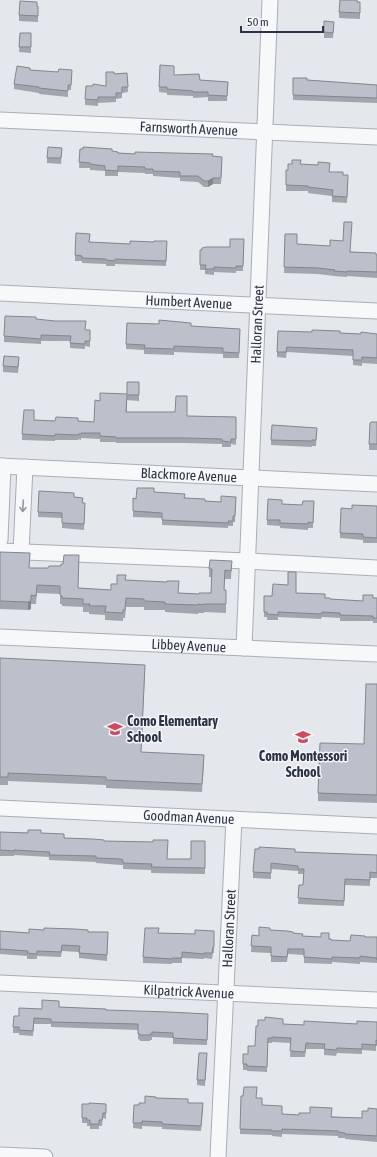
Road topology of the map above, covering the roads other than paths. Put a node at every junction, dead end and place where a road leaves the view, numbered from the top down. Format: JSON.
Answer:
{"nodes":[{"id":1,"x":270,"y":0,"type":"edge"},
{"id":2,"x":0,"y":120,"type":"edge"},
{"id":3,"x":265,"y":132,"type":"junction"},
{"id":4,"x":377,"y":137,"type":"edge"},
{"id":5,"x":0,"y":293,"type":"edge"},
{"id":6,"x":258,"y":305,"type":"junction"},
{"id":7,"x":377,"y":311,"type":"edge"},
{"id":8,"x":1,"y":466,"type":"edge"},
{"id":9,"x":25,"y":467,"type":"junction"},
{"id":10,"x":251,"y":478,"type":"junction"},
{"id":11,"x":377,"y":484,"type":"edge"},
{"id":12,"x":0,"y":540,"type":"edge"},
{"id":13,"x":0,"y":551,"type":"edge"},
{"id":14,"x":21,"y":552,"type":"junction"},
{"id":15,"x":247,"y":561,"type":"junction"},
{"id":16,"x":377,"y":568,"type":"edge"},
{"id":17,"x":0,"y":637,"type":"edge"},
{"id":18,"x":244,"y":648,"type":"junction"},
{"id":19,"x":377,"y":654,"type":"edge"},
{"id":20,"x":0,"y":808,"type":"edge"},
{"id":21,"x":234,"y":819,"type":"junction"},
{"id":22,"x":377,"y":826,"type":"edge"},
{"id":23,"x":0,"y":983,"type":"edge"},
{"id":24,"x":226,"y":993,"type":"junction"},
{"id":25,"x":377,"y":1000,"type":"edge"},
{"id":26,"x":0,"y":1155,"type":"edge"},
{"id":27,"x":45,"y":1157,"type":"edge"},
{"id":28,"x":218,"y":1157,"type":"edge"}],
"edges":[{"from":1,"to":3,"type":"street","name":"Halloran Street"},
{"from":2,"to":3,"type":"street","name":"Farnsworth Avenue"},
{"from":3,"to":4,"type":"street","name":"Farnsworth Avenue"},
{"from":3,"to":6,"type":"street","name":"Halloran Street"},
{"from":5,"to":6,"type":"street","name":"Humbert Avenue"},
{"from":6,"to":7,"type":"street","name":"Humbert Avenue"},
{"from":6,"to":10,"type":"street","name":"Halloran Street"},
{"from":8,"to":9,"type":"street","name":"Blackmore Avenue"},
{"from":8,"to":12,"type":"street"},
{"from":9,"to":10,"type":"street","name":"Blackmore Avenue"},
{"from":9,"to":14,"type":"street","one_way":true},
{"from":10,"to":11,"type":"street","name":"Blackmore Avenue"},
{"from":10,"to":15,"type":"street","name":"Halloran Street"},
{"from":13,"to":14,"type":"street"},
{"from":14,"to":15,"type":"street"},
{"from":15,"to":16,"type":"street"},
{"from":15,"to":18,"type":"street","name":"Halloran Street"},
{"from":17,"to":18,"type":"street","name":"Libbey Avenue"},
{"from":18,"to":19,"type":"street","name":"Libbey Avenue"},
{"from":20,"to":21,"type":"street","name":"Goodman Avenue"},
{"from":21,"to":22,"type":"street","name":"Goodman Avenue"},
{"from":21,"to":24,"type":"street","name":"Halloran Street"},
{"from":23,"to":24,"type":"street","name":"Kilpatrick Avenue"},
{"from":24,"to":25,"type":"street","name":"Kilpatrick Avenue"},
{"from":24,"to":28,"type":"street","name":"Halloran Street"},
{"from":26,"to":27,"type":"street"}]}
